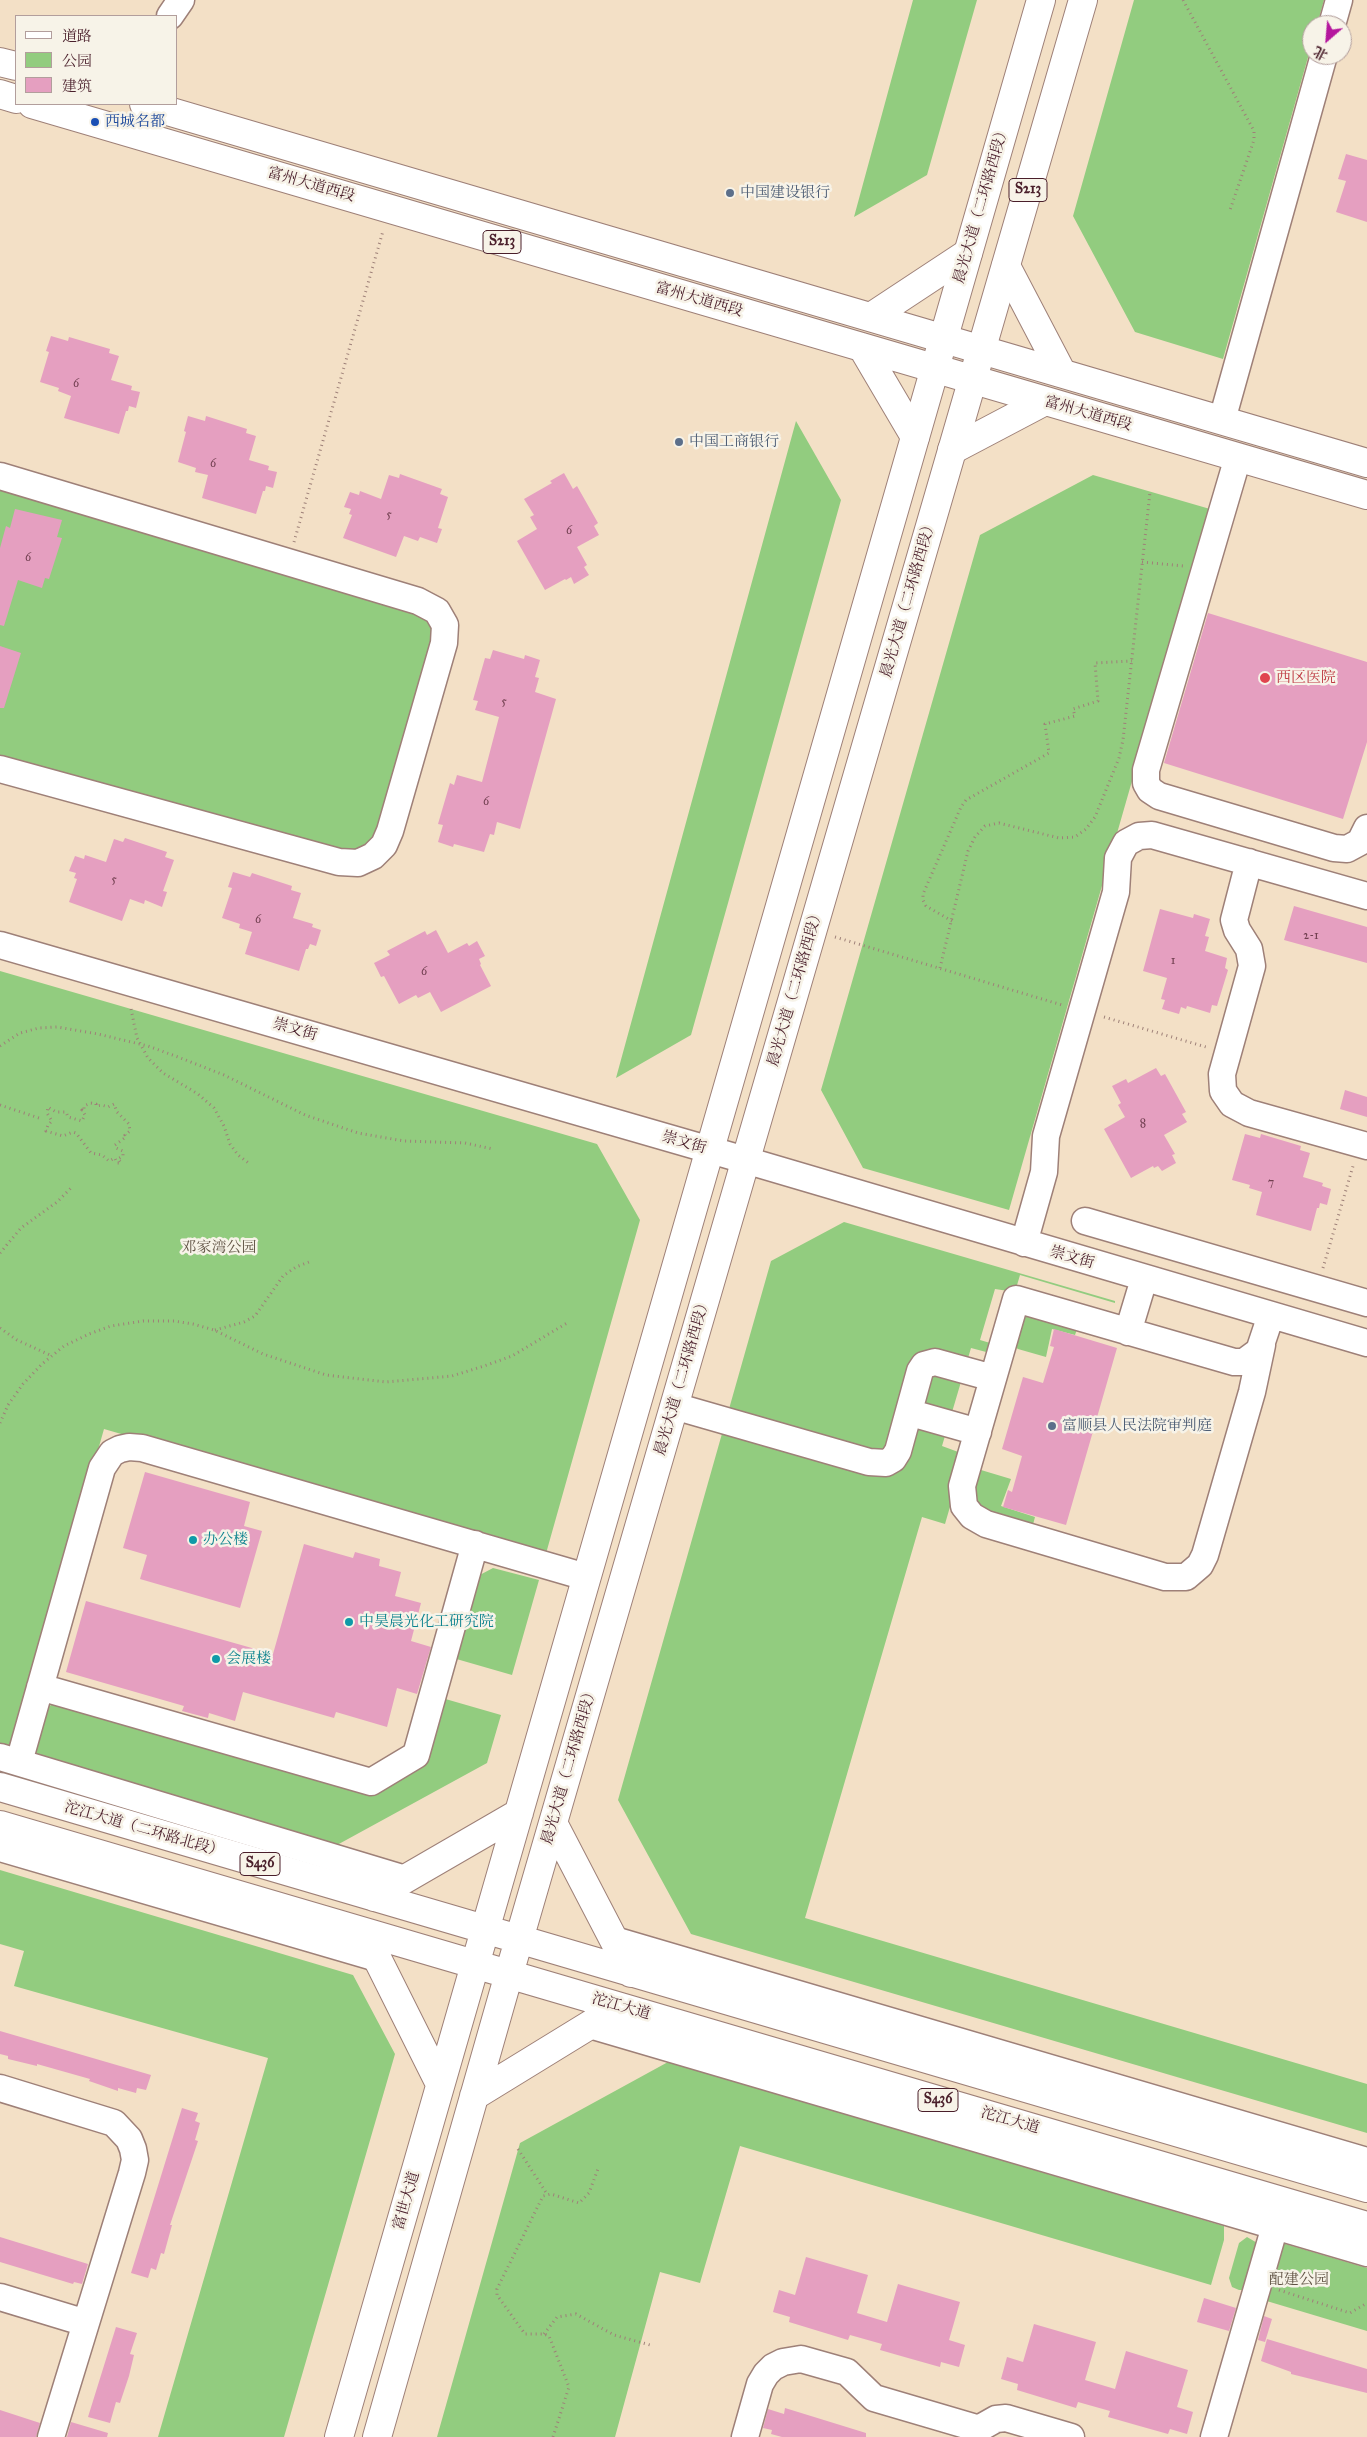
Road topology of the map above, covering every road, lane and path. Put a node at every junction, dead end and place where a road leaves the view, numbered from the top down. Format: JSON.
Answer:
{"nodes":[{"id":1,"x":181,"y":0,"type":"edge"},
{"id":2,"x":1041,"y":0,"type":"edge"},
{"id":3,"x":1082,"y":0,"type":"edge"},
{"id":4,"x":1183,"y":0,"type":"edge"},
{"id":5,"x":1339,"y":0,"type":"edge"},
{"id":6,"x":171,"y":15,"type":"edge"},
{"id":7,"x":1335,"y":15,"type":"edge"},
{"id":8,"x":0,"y":62,"type":"edge"},
{"id":9,"x":1321,"y":65,"type":"edge"},
{"id":10,"x":15,"y":66,"type":"edge"},
{"id":11,"x":0,"y":94,"type":"edge"},
{"id":12,"x":15,"y":99,"type":"edge"},
{"id":13,"x":35,"y":105,"type":"edge"},
{"id":14,"x":147,"y":105,"type":"edge"},
{"id":15,"x":389,"y":208,"type":"junction"},
{"id":16,"x":1230,"y":210,"type":"dead end"},
{"id":17,"x":968,"y":252,"type":"junction"},
{"id":18,"x":1006,"y":266,"type":"junction"},
{"id":19,"x":870,"y":317,"type":"junction"},
{"id":20,"x":944,"y":339,"type":"junction"},
{"id":21,"x":862,"y":347,"type":"junction"},
{"id":22,"x":981,"y":350,"type":"junction"},
{"id":23,"x":935,"y":369,"type":"junction"},
{"id":24,"x":1062,"y":373,"type":"junction"},
{"id":25,"x":972,"y":380,"type":"junction"},
{"id":26,"x":1045,"y":401,"type":"junction"},
{"id":27,"x":1222,"y":420,"type":"junction"},
{"id":28,"x":915,"y":437,"type":"junction"},
{"id":29,"x":952,"y":450,"type":"junction"},
{"id":30,"x":1238,"y":457,"type":"junction"},
{"id":31,"x":1367,"y":463,"type":"edge"},
{"id":32,"x":0,"y":476,"type":"edge"},
{"id":33,"x":1150,"y":492,"type":"dead end"},
{"id":34,"x":1367,"y":495,"type":"edge"},
{"id":35,"x":288,"y":562,"type":"junction"},
{"id":36,"x":1142,"y":562,"type":"junction"},
{"id":37,"x":1206,"y":568,"type":"junction"},
{"id":38,"x":1132,"y":661,"type":"junction"},
{"id":39,"x":0,"y":770,"type":"edge"},
{"id":40,"x":1367,"y":828,"type":"edge"},
{"id":41,"x":1249,"y":862,"type":"junction"},
{"id":42,"x":1367,"y":896,"type":"edge"},
{"id":43,"x":952,"y":921,"type":"junction"},
{"id":44,"x":812,"y":930,"type":"junction"},
{"id":45,"x":0,"y":945,"type":"edge"},
{"id":46,"x":940,"y":968,"type":"junction"},
{"id":47,"x":131,"y":1009,"type":"dead end"},
{"id":48,"x":1082,"y":1011,"type":"junction"},
{"id":49,"x":140,"y":1044,"type":"junction"},
{"id":50,"x":0,"y":1046,"type":"edge"},
{"id":51,"x":1228,"y":1053,"type":"junction"},
{"id":52,"x":0,"y":1106,"type":"edge"},
{"id":53,"x":42,"y":1119,"type":"dead end"},
{"id":54,"x":80,"y":1138,"type":"joint"},
{"id":55,"x":1363,"y":1145,"type":"edge"},
{"id":56,"x":493,"y":1149,"type":"dead end"},
{"id":57,"x":710,"y":1150,"type":"junction"},
{"id":58,"x":745,"y":1160,"type":"junction"},
{"id":59,"x":250,"y":1164,"type":"dead end"},
{"id":60,"x":73,"y":1186,"type":"dead end"},
{"id":61,"x":1085,"y":1221,"type":"dead end"},
{"id":62,"x":1024,"y":1243,"type":"junction"},
{"id":63,"x":0,"y":1252,"type":"edge"},
{"id":64,"x":309,"y":1262,"type":"dead end"},
{"id":65,"x":1144,"y":1279,"type":"junction"},
{"id":66,"x":1317,"y":1288,"type":"junction"},
{"id":67,"x":1352,"y":1294,"type":"edge"},
{"id":68,"x":1271,"y":1315,"type":"junction"},
{"id":69,"x":567,"y":1323,"type":"dead end"},
{"id":70,"x":0,"y":1328,"type":"edge"},
{"id":71,"x":214,"y":1330,"type":"junction"},
{"id":72,"x":1128,"y":1332,"type":"junction"},
{"id":73,"x":1332,"y":1333,"type":"junction"},
{"id":74,"x":1367,"y":1343,"type":"edge"},
{"id":75,"x":1262,"y":1345,"type":"junction"},
{"id":76,"x":52,"y":1356,"type":"junction"},
{"id":77,"x":1234,"y":1362,"type":"junction"},
{"id":78,"x":993,"y":1378,"type":"junction"},
{"id":79,"x":1252,"y":1392,"type":"junction"},
{"id":80,"x":674,"y":1406,"type":"junction"},
{"id":81,"x":906,"y":1422,"type":"junction"},
{"id":82,"x":0,"y":1423,"type":"edge"},
{"id":83,"x":978,"y":1432,"type":"junction"},
{"id":84,"x":475,"y":1544,"type":"junction"},
{"id":85,"x":586,"y":1577,"type":"junction"},
{"id":86,"x":40,"y":1687,"type":"junction"},
{"id":87,"x":9,"y":1759,"type":"edge"},
{"id":88,"x":0,"y":1787,"type":"edge"},
{"id":89,"x":519,"y":1813,"type":"junction"},
{"id":90,"x":553,"y":1823,"type":"junction"},
{"id":91,"x":0,"y":1825,"type":"edge"},
{"id":92,"x":0,"y":1848,"type":"edge"},
{"id":93,"x":405,"y":1879,"type":"junction"},
{"id":94,"x":374,"y":1897,"type":"junction"},
{"id":95,"x":485,"y":1930,"type":"junction"},
{"id":96,"x":364,"y":1932,"type":"junction"},
{"id":97,"x":519,"y":1940,"type":"junction"},
{"id":98,"x":614,"y":1940,"type":"junction"},
{"id":99,"x":377,"y":1958,"type":"junction"},
{"id":100,"x":475,"y":1964,"type":"junction"},
{"id":101,"x":630,"y":1973,"type":"junction"},
{"id":102,"x":509,"y":1974,"type":"junction"},
{"id":103,"x":619,"y":2006,"type":"junction"},
{"id":104,"x":590,"y":2025,"type":"junction"},
{"id":105,"x":440,"y":2084,"type":"junction"},
{"id":106,"x":0,"y":2088,"type":"edge"},
{"id":107,"x":474,"y":2096,"type":"junction"},
{"id":108,"x":518,"y":2149,"type":"dead end"},
{"id":109,"x":1367,"y":2161,"type":"edge"},
{"id":110,"x":599,"y":2166,"type":"dead end"},
{"id":111,"x":1367,"y":2188,"type":"edge"},
{"id":112,"x":547,"y":2194,"type":"junction"},
{"id":113,"x":1275,"y":2226,"type":"junction"},
{"id":114,"x":1367,"y":2226,"type":"edge"},
{"id":115,"x":1367,"y":2252,"type":"edge"},
{"id":116,"x":1258,"y":2284,"type":"junction"},
{"id":117,"x":0,"y":2297,"type":"edge"},
{"id":118,"x":1367,"y":2303,"type":"edge"},
{"id":119,"x":86,"y":2322,"type":"junction"},
{"id":120,"x":544,"y":2334,"type":"junction"},
{"id":121,"x":650,"y":2345,"type":"dead end"},
{"id":122,"x":51,"y":2437,"type":"edge"},
{"id":123,"x":339,"y":2437,"type":"edge"},
{"id":124,"x":377,"y":2437,"type":"edge"},
{"id":125,"x":553,"y":2437,"type":"edge"},
{"id":126,"x":745,"y":2437,"type":"edge"},
{"id":127,"x":1071,"y":2437,"type":"edge"},
{"id":128,"x":1214,"y":2437,"type":"edge"}],
"edges":[{"from":1,"to":6,"type":"street"},
{"from":2,"to":17,"type":"main road","name":"晨光大道（二环路西段）","number":"S213"},
{"from":3,"to":18,"type":"main road","name":"晨光大道（二环路西段）","number":"S213"},
{"from":4,"to":16,"type":"path"},
{"from":5,"to":7,"type":"street"},
{"from":8,"to":10,"type":"main road"},
{"from":9,"to":27,"type":"street"},
{"from":11,"to":12,"type":"main road"},
{"from":13,"to":15,"type":"main road","name":"富州大道西段","number":"S213"},
{"from":14,"to":19,"type":"main road","name":"富州大道西段","number":"S213"},
{"from":15,"to":21,"type":"main road","name":"富州大道西段","number":"S213"},
{"from":15,"to":35,"type":"path"},
{"from":17,"to":19,"type":"main road"},
{"from":17,"to":20,"type":"main road","name":"晨光大道（二环路西段）","number":"S213"},
{"from":18,"to":22,"type":"main road","name":"晨光大道（二环路西段）","number":"S213"},
{"from":18,"to":24,"type":"main road"},
{"from":19,"to":20,"type":"main road","name":"富州大道西段","number":"S213"},
{"from":20,"to":22,"type":"main road","name":"富州大道西段"},
{"from":20,"to":23,"type":"main road","name":"晨光大道（二环路西段）"},
{"from":21,"to":23,"type":"main road","name":"富州大道西段","number":"S213"},
{"from":21,"to":28,"type":"main road"},
{"from":22,"to":24,"type":"main road","name":"富州大道西段"},
{"from":22,"to":25,"type":"main road","name":"晨光大道（二环路西段）","number":"S213"},
{"from":23,"to":25,"type":"main road","name":"富州大道西段","number":"S213"},
{"from":23,"to":28,"type":"main road","name":"晨光大道（二环路西段）"},
{"from":24,"to":27,"type":"main road","name":"富州大道西段"},
{"from":25,"to":26,"type":"main road","name":"富州大道西段"},
{"from":25,"to":29,"type":"main road","name":"晨光大道（二环路西段）"},
{"from":26,"to":29,"type":"main road"},
{"from":26,"to":30,"type":"main road","name":"富州大道西段"},
{"from":27,"to":31,"type":"main road","name":"富州大道西段"},
{"from":28,"to":57,"type":"main road","name":"晨光大道（二环路西段）"},
{"from":29,"to":44,"type":"main road","name":"晨光大道（二环路西段）"},
{"from":30,"to":34,"type":"main road","name":"富州大道西段"},
{"from":30,"to":37,"type":"street"},
{"from":32,"to":35,"type":"street"},
{"from":33,"to":36,"type":"path"},
{"from":35,"to":39,"type":"street"},
{"from":36,"to":37,"type":"path"},
{"from":36,"to":38,"type":"path"},
{"from":37,"to":40,"type":"street"},
{"from":38,"to":43,"type":"path"},
{"from":38,"to":43,"type":"path"},
{"from":41,"to":42,"type":"street"},
{"from":41,"to":48,"type":"street"},
{"from":41,"to":51,"type":"street"},
{"from":43,"to":46,"type":"path"},
{"from":44,"to":46,"type":"path"},
{"from":44,"to":58,"type":"main road","name":"晨光大道（二环路西段）"},
{"from":45,"to":57,"type":"street","name":"崇文街"},
{"from":46,"to":48,"type":"path"},
{"from":47,"to":49,"type":"path"},
{"from":48,"to":51,"type":"path"},
{"from":48,"to":62,"type":"street"},
{"from":49,"to":50,"type":"path"},
{"from":49,"to":56,"type":"path"},
{"from":49,"to":59,"type":"path"},
{"from":51,"to":55,"type":"street"},
{"from":52,"to":53,"type":"path"},
{"from":54,"to":54,"type":"path"},
{"from":55,"to":66,"type":"path"},
{"from":57,"to":58,"type":"street","name":"崇文街"},
{"from":57,"to":85,"type":"main road","name":"晨光大道（二环路西段）"},
{"from":58,"to":62,"type":"street","name":"崇文街"},
{"from":58,"to":80,"type":"main road","name":"晨光大道（二环路西段）"},
{"from":60,"to":63,"type":"path"},
{"from":61,"to":66,"type":"street"},
{"from":62,"to":65,"type":"street","name":"崇文街"},
{"from":64,"to":71,"type":"path"},
{"from":65,"to":68,"type":"street","name":"崇文街"},
{"from":65,"to":72,"type":"street"},
{"from":66,"to":67,"type":"street"},
{"from":67,"to":73,"type":"street"},
{"from":68,"to":73,"type":"street","name":"崇文街"},
{"from":68,"to":75,"type":"street"},
{"from":69,"to":71,"type":"path"},
{"from":70,"to":76,"type":"path"},
{"from":71,"to":76,"type":"path"},
{"from":72,"to":77,"type":"street"},
{"from":72,"to":78,"type":"street"},
{"from":73,"to":74,"type":"street","name":"崇文街"},
{"from":75,"to":77,"type":"street"},
{"from":75,"to":79,"type":"street"},
{"from":76,"to":82,"type":"path"},
{"from":77,"to":79,"type":"street"},
{"from":78,"to":81,"type":"street"},
{"from":78,"to":83,"type":"street"},
{"from":79,"to":83,"type":"street"},
{"from":80,"to":81,"type":"street"},
{"from":80,"to":90,"type":"main road","name":"晨光大道（二环路西段）"},
{"from":81,"to":83,"type":"street"},
{"from":84,"to":85,"type":"street"},
{"from":84,"to":86,"type":"street"},
{"from":84,"to":86,"type":"street"},
{"from":85,"to":89,"type":"main road","name":"晨光大道（二环路西段）"},
{"from":86,"to":87,"type":"street"},
{"from":87,"to":93,"type":"street"},
{"from":88,"to":94,"type":"main road","name":"沱江大道（二环路北段）","number":"S436"},
{"from":89,"to":93,"type":"main road"},
{"from":89,"to":95,"type":"main road","name":"晨光大道（二环路西段）"},
{"from":90,"to":97,"type":"main road","name":"晨光大道（二环路西段）"},
{"from":90,"to":98,"type":"main road"},
{"from":91,"to":96,"type":"main road","number":"S436"},
{"from":92,"to":99,"type":"street"},
{"from":93,"to":94,"type":"main road"},
{"from":94,"to":95,"type":"main road","name":"沱江大道（二环路北段）","number":"S436"},
{"from":95,"to":97,"type":"main road","name":"沱江大道（二环路北段）","number":"S436"},
{"from":95,"to":100,"type":"main road","name":"晨光大道（二环路西段）"},
{"from":96,"to":99,"type":"main road"},
{"from":96,"to":100,"type":"main road","number":"S436"},
{"from":97,"to":101,"type":"main road","number":"S436"},
{"from":97,"to":102,"type":"main road","name":"晨光大道（二环路西段）"},
{"from":98,"to":101,"type":"main road"},
{"from":98,"to":109,"type":"street"},
{"from":99,"to":105,"type":"main road"},
{"from":100,"to":102,"type":"main road","number":"S436"},
{"from":100,"to":105,"type":"main road","name":"富世大道"},
{"from":101,"to":111,"type":"main road","number":"S436"},
{"from":102,"to":103,"type":"main road","name":"沱江大道","number":"S436"},
{"from":102,"to":107,"type":"main road"},
{"from":103,"to":104,"type":"main road"},
{"from":103,"to":114,"type":"main road","name":"沱江大道","number":"S436"},
{"from":104,"to":107,"type":"main road"},
{"from":104,"to":113,"type":"street"},
{"from":105,"to":123,"type":"main road","name":"富世大道"},
{"from":106,"to":119,"type":"street"},
{"from":107,"to":124,"type":"main road"},
{"from":108,"to":112,"type":"path"},
{"from":110,"to":112,"type":"path"},
{"from":112,"to":120,"type":"path"},
{"from":113,"to":115,"type":"street"},
{"from":113,"to":116,"type":"street"},
{"from":116,"to":118,"type":"path"},
{"from":116,"to":128,"type":"street"},
{"from":117,"to":119,"type":"street"},
{"from":119,"to":122,"type":"street"},
{"from":120,"to":121,"type":"path"},
{"from":120,"to":125,"type":"path"},
{"from":126,"to":127,"type":"street"}]}
